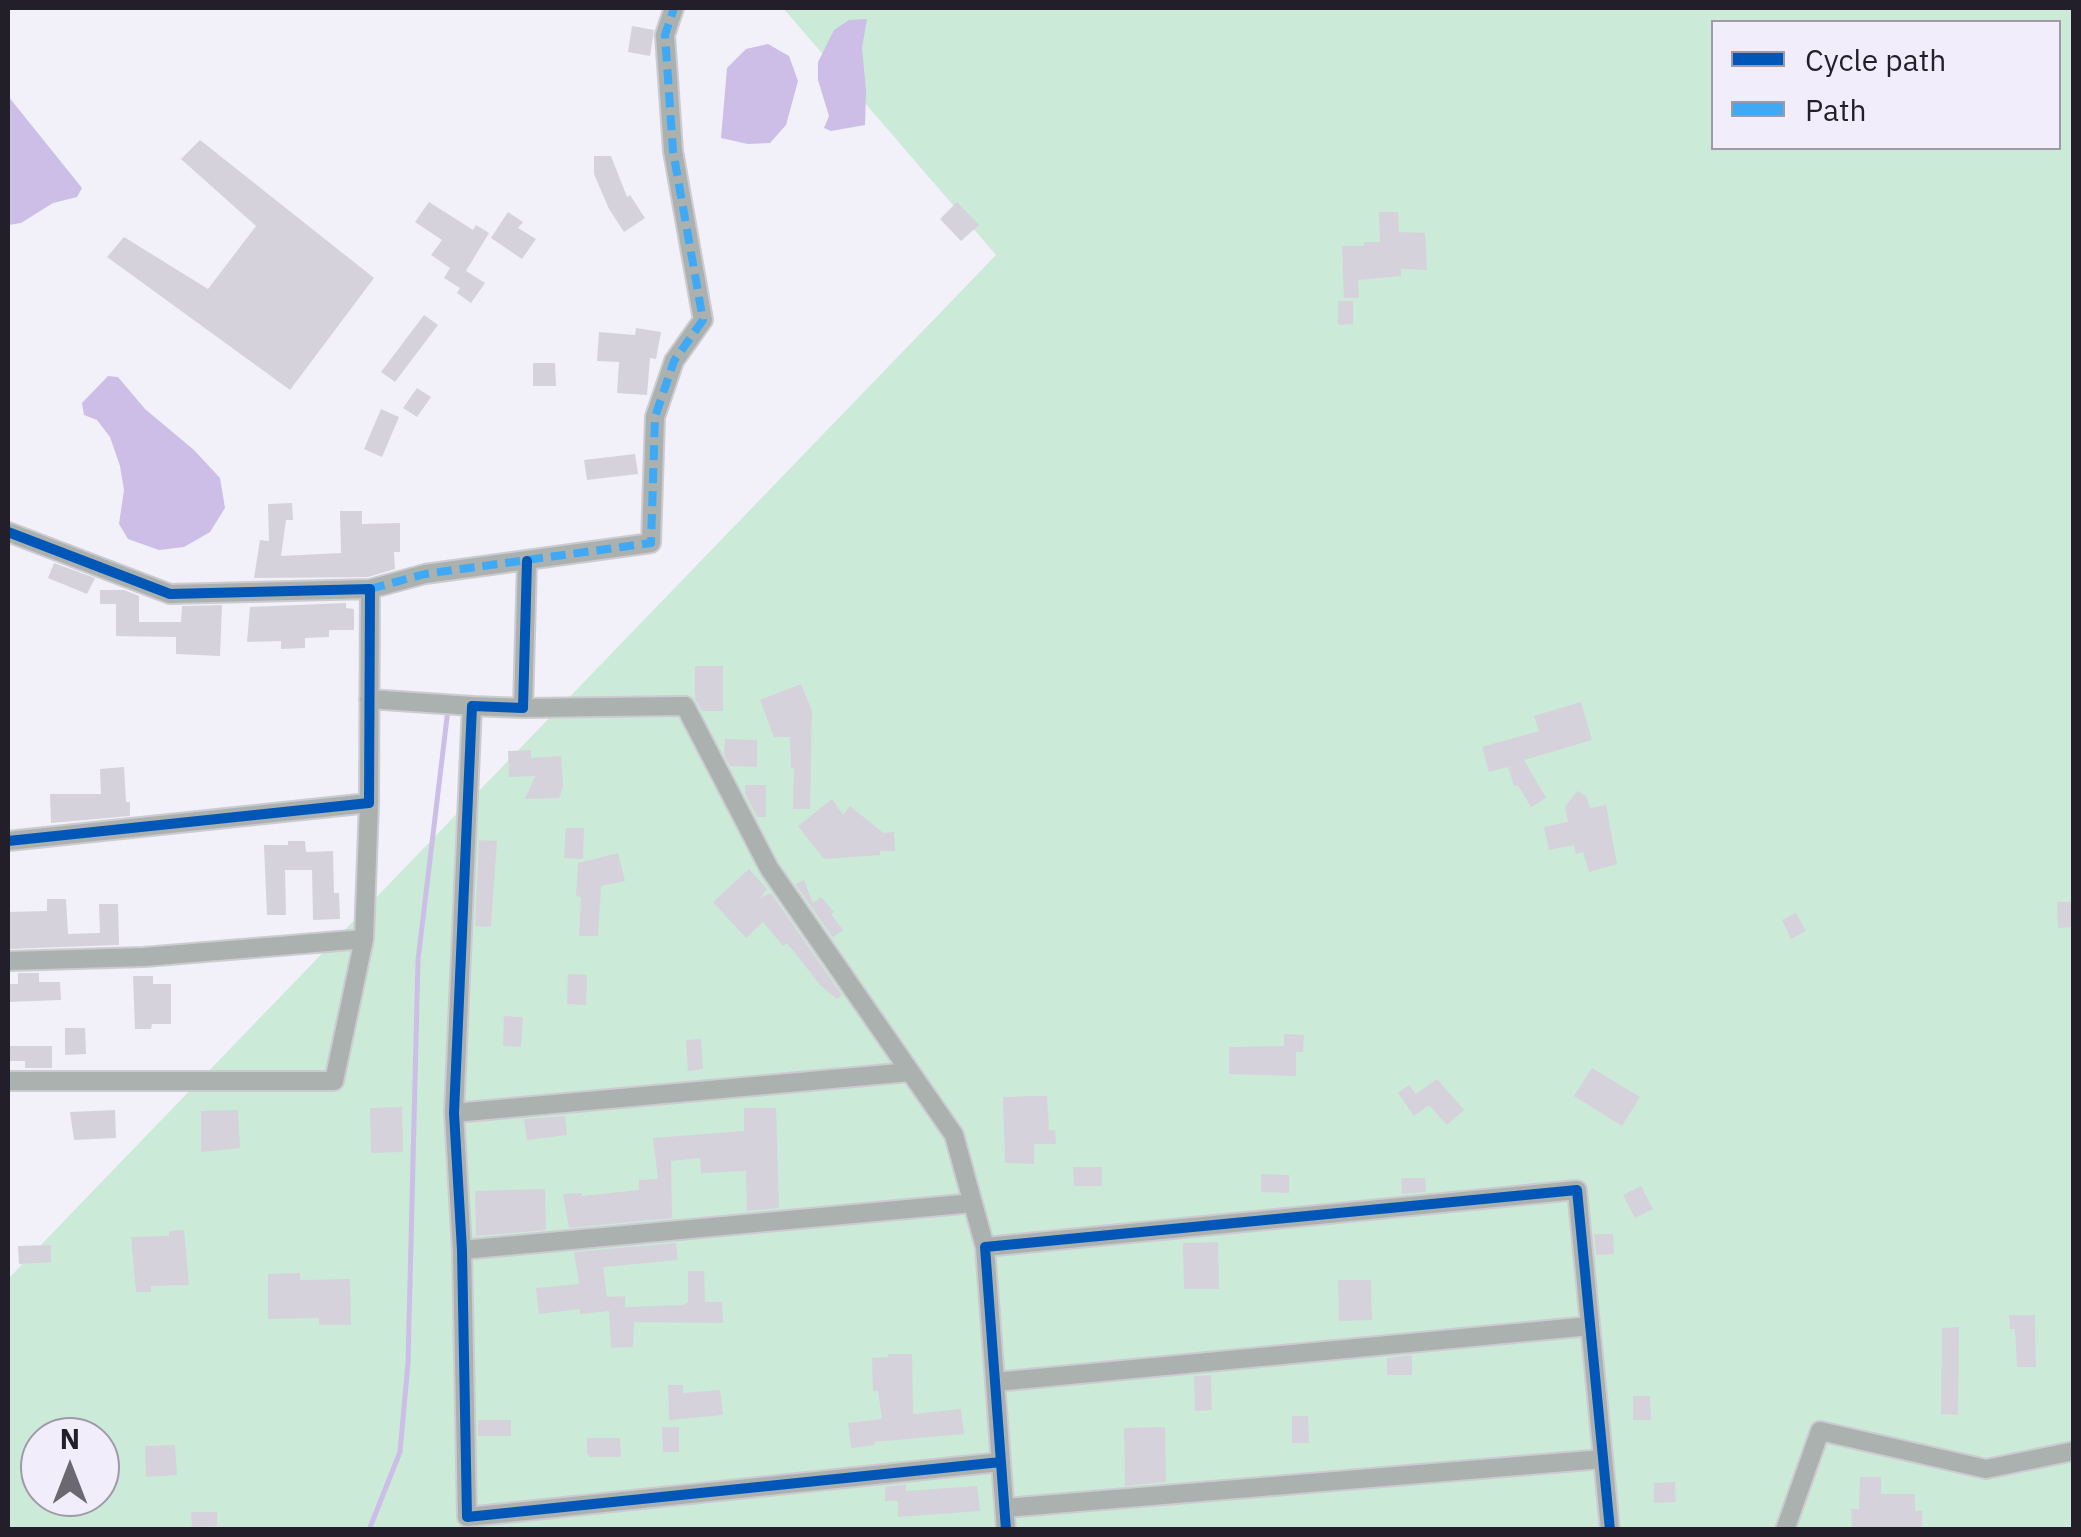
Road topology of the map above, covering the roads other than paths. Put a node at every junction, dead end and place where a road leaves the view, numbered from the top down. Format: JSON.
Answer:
{"nodes":[{"id":1,"x":674,"y":8,"type":"edge"},
{"id":2,"x":8,"y":532,"type":"edge"},
{"id":3,"x":527,"y":561,"type":"junction"},
{"id":4,"x":370,"y":588,"type":"junction"},
{"id":5,"x":369,"y":699,"type":"junction"},
{"id":6,"x":472,"y":706,"type":"junction"},
{"id":7,"x":524,"y":708,"type":"junction"},
{"id":8,"x":369,"y":803,"type":"junction"},
{"id":9,"x":8,"y":842,"type":"edge"},
{"id":10,"x":364,"y":939,"type":"junction"},
{"id":11,"x":8,"y":961,"type":"edge"},
{"id":12,"x":910,"y":1072,"type":"junction"},
{"id":13,"x":8,"y":1081,"type":"edge"},
{"id":14,"x":454,"y":1113,"type":"junction"},
{"id":15,"x":973,"y":1203,"type":"junction"},
{"id":16,"x":986,"y":1247,"type":"junction"},
{"id":17,"x":462,"y":1250,"type":"junction"},
{"id":18,"x":1590,"y":1326,"type":"junction"},
{"id":19,"x":996,"y":1382,"type":"junction"},
{"id":20,"x":2074,"y":1452,"type":"edge"},
{"id":21,"x":1603,"y":1459,"type":"junction"},
{"id":22,"x":1001,"y":1462,"type":"junction"},
{"id":23,"x":1004,"y":1508,"type":"junction"},
{"id":24,"x":1006,"y":1530,"type":"edge"},
{"id":25,"x":1610,"y":1530,"type":"edge"},
{"id":26,"x":1784,"y":1530,"type":"edge"}],
"edges":[{"from":1,"to":3,"type":"street"},
{"from":2,"to":4,"type":"street"},
{"from":3,"to":4,"type":"street"},
{"from":3,"to":7,"type":"street"},
{"from":4,"to":5,"type":"street"},
{"from":5,"to":6,"type":"street"},
{"from":5,"to":8,"type":"street"},
{"from":6,"to":7,"type":"street"},
{"from":6,"to":14,"type":"street"},
{"from":7,"to":12,"type":"street"},
{"from":8,"to":9,"type":"street"},
{"from":8,"to":10,"type":"street"},
{"from":10,"to":11,"type":"street"},
{"from":10,"to":13,"type":"street"},
{"from":12,"to":14,"type":"street"},
{"from":12,"to":15,"type":"street"},
{"from":14,"to":17,"type":"street"},
{"from":15,"to":16,"type":"street"},
{"from":15,"to":17,"type":"street"},
{"from":16,"to":18,"type":"street"},
{"from":16,"to":19,"type":"street"},
{"from":17,"to":22,"type":"street"},
{"from":18,"to":19,"type":"street"},
{"from":18,"to":21,"type":"street"},
{"from":19,"to":22,"type":"street"},
{"from":20,"to":26,"type":"street"},
{"from":21,"to":23,"type":"street"},
{"from":21,"to":25,"type":"street"},
{"from":22,"to":23,"type":"street"},
{"from":23,"to":24,"type":"street"}]}
